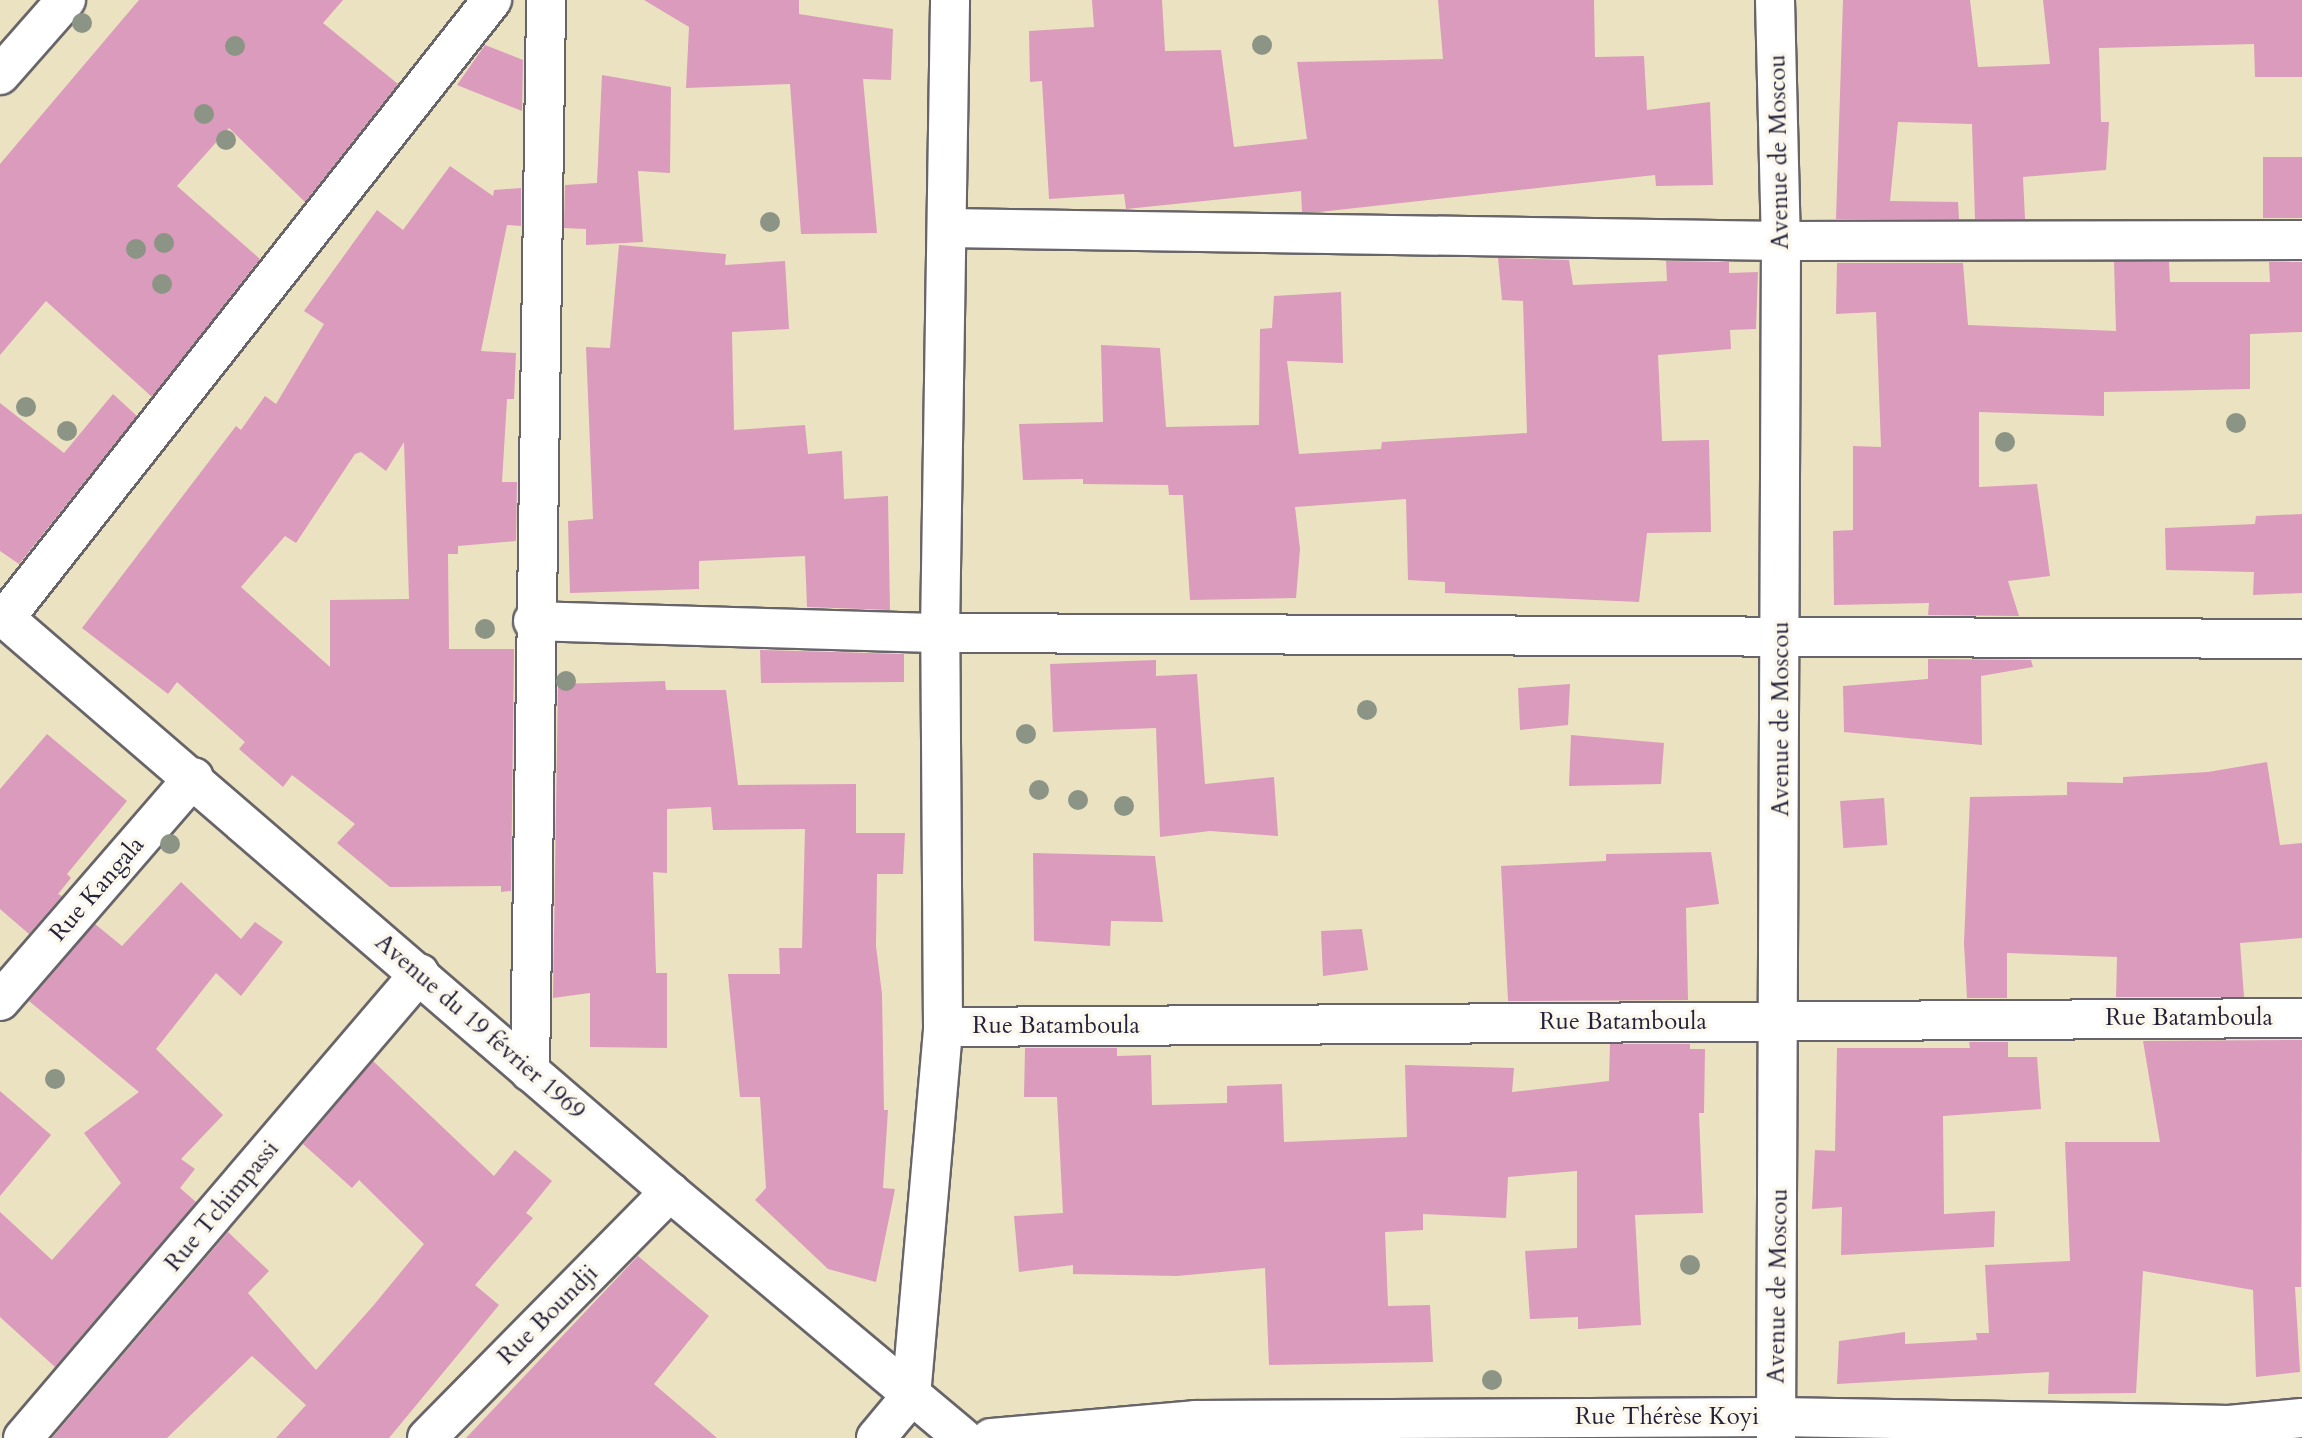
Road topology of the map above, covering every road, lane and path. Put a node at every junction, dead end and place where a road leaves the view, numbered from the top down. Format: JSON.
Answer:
{"nodes":[{"id":1,"x":66,"y":0,"type":"edge"},
{"id":2,"x":492,"y":0,"type":"edge"},
{"id":3,"x":546,"y":0,"type":"edge"},
{"id":4,"x":950,"y":0,"type":"edge"},
{"id":5,"x":1775,"y":0,"type":"edge"},
{"id":6,"x":0,"y":75,"type":"edge"},
{"id":7,"x":947,"y":228,"type":"junction"},
{"id":8,"x":2302,"y":240,"type":"edge"},
{"id":9,"x":1781,"y":241,"type":"junction"},
{"id":10,"x":3,"y":616,"type":"edge"},
{"id":11,"x":533,"y":621,"type":"junction"},
{"id":12,"x":940,"y":633,"type":"junction"},
{"id":13,"x":1781,"y":635,"type":"junction"},
{"id":14,"x":2302,"y":639,"type":"edge"},
{"id":15,"x":194,"y":777,"type":"junction"},
{"id":16,"x":420,"y":973,"type":"junction"},
{"id":17,"x":0,"y":1001,"type":"edge"},
{"id":18,"x":2302,"y":1018,"type":"edge"},
{"id":19,"x":1782,"y":1021,"type":"junction"},
{"id":20,"x":943,"y":1027,"type":"junction"},
{"id":21,"x":530,"y":1072,"type":"junction"},
{"id":22,"x":670,"y":1192,"type":"junction"},
{"id":23,"x":911,"y":1396,"type":"junction"},
{"id":24,"x":2302,"y":1418,"type":"edge"},
{"id":25,"x":1776,"y":1427,"type":"edge"},
{"id":26,"x":23,"y":1438,"type":"edge"},
{"id":27,"x":427,"y":1438,"type":"edge"},
{"id":28,"x":876,"y":1438,"type":"edge"},
{"id":29,"x":963,"y":1438,"type":"edge"},
{"id":30,"x":991,"y":1438,"type":"edge"}],
"edges":[{"from":1,"to":6,"type":"street"},
{"from":2,"to":10,"type":"street"},
{"from":3,"to":11,"type":"street"},
{"from":4,"to":7,"type":"street"},
{"from":5,"to":9,"type":"street","name":"Avenue de Moscou"},
{"from":7,"to":9,"type":"street"},
{"from":7,"to":12,"type":"street"},
{"from":8,"to":9,"type":"street"},
{"from":9,"to":13,"type":"street","name":"Avenue de Moscou"},
{"from":10,"to":15,"type":"street","name":"Avenue du 19 février 1969"},
{"from":11,"to":12,"type":"street"},
{"from":11,"to":21,"type":"street"},
{"from":12,"to":13,"type":"street"},
{"from":12,"to":20,"type":"street"},
{"from":13,"to":14,"type":"street"},
{"from":13,"to":19,"type":"street","name":"Avenue de Moscou"},
{"from":15,"to":16,"type":"street","name":"Avenue du 19 février 1969"},
{"from":15,"to":17,"type":"street","name":"Rue Kangala"},
{"from":16,"to":21,"type":"street","name":"Avenue du 19 février 1969"},
{"from":16,"to":26,"type":"street","name":"Rue Tchimpassi"},
{"from":18,"to":19,"type":"street","name":"Rue Batamboula"},
{"from":19,"to":20,"type":"street","name":"Rue Batamboula"},
{"from":19,"to":25,"type":"street","name":"Avenue de Moscou"},
{"from":20,"to":23,"type":"street"},
{"from":21,"to":22,"type":"street","name":"Avenue du 19 février 1969"},
{"from":22,"to":23,"type":"street","name":"Avenue du 19 février 1969"},
{"from":22,"to":27,"type":"street","name":"Rue Boundji"},
{"from":23,"to":28,"type":"street"},
{"from":23,"to":29,"type":"street","name":"Avenue du 19 février 1969"},
{"from":24,"to":25,"type":"street","name":"Rue Thérèse Koyi"},
{"from":25,"to":30,"type":"street","name":"Rue Thérèse Koyi"}]}
